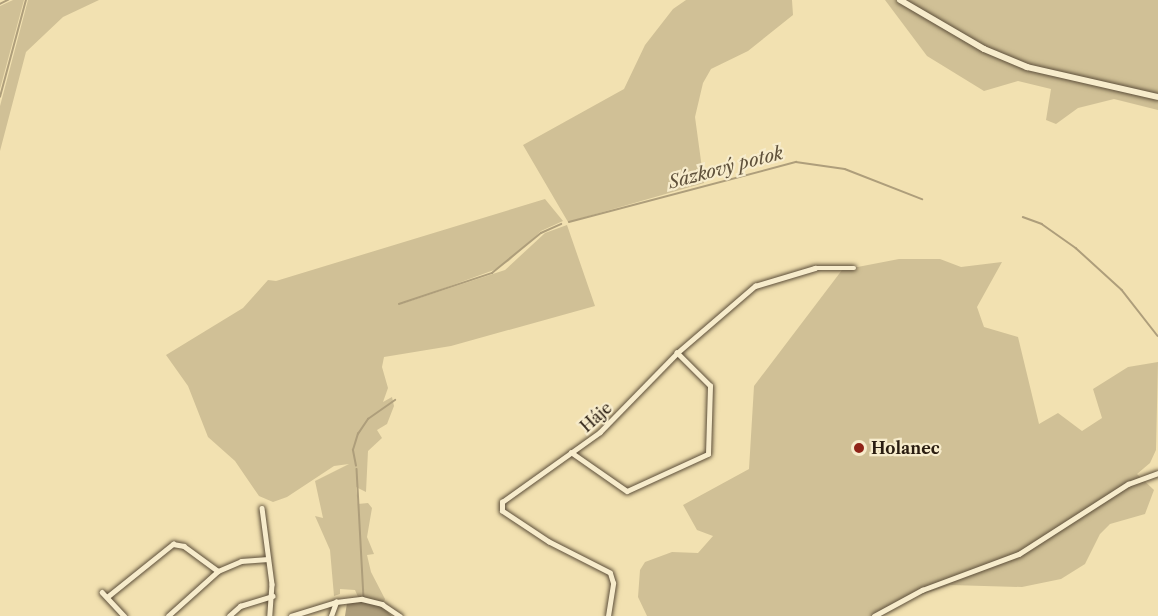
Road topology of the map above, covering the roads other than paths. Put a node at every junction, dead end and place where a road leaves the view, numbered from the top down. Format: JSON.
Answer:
{"nodes":[{"id":1,"x":900,"y":0,"type":"edge"},
{"id":2,"x":1158,"y":97,"type":"edge"},
{"id":3,"x":854,"y":268,"type":"dead end"},
{"id":4,"x":677,"y":353,"type":"junction"},
{"id":5,"x":571,"y":452,"type":"junction"},
{"id":6,"x":1158,"y":473,"type":"edge"},
{"id":7,"x":262,"y":508,"type":"dead end"},
{"id":8,"x":268,"y":559,"type":"junction"},
{"id":9,"x":218,"y":571,"type":"junction"},
{"id":10,"x":102,"y":592,"type":"dead end"},
{"id":11,"x":272,"y":596,"type":"junction"},
{"id":12,"x":107,"y":597,"type":"junction"},
{"id":13,"x":336,"y":602,"type":"junction"},
{"id":14,"x":124,"y":616,"type":"edge"},
{"id":15,"x":168,"y":616,"type":"edge"},
{"id":16,"x":229,"y":616,"type":"edge"},
{"id":17,"x":270,"y":616,"type":"edge"},
{"id":18,"x":291,"y":616,"type":"edge"},
{"id":19,"x":331,"y":616,"type":"edge"},
{"id":20,"x":400,"y":616,"type":"edge"},
{"id":21,"x":608,"y":616,"type":"edge"},
{"id":22,"x":874,"y":616,"type":"edge"}],
"edges":[{"from":1,"to":2,"type":"street"},
{"from":3,"to":4,"type":"street","name":"Háje"},
{"from":4,"to":5,"type":"street","name":"Háje"},
{"from":4,"to":5,"type":"street"},
{"from":5,"to":21,"type":"street","name":"Háje"},
{"from":6,"to":22,"type":"street"},
{"from":7,"to":8,"type":"street"},
{"from":8,"to":9,"type":"street"},
{"from":8,"to":11,"type":"street"},
{"from":9,"to":12,"type":"street"},
{"from":9,"to":15,"type":"street"},
{"from":10,"to":12,"type":"street"},
{"from":11,"to":16,"type":"street"},
{"from":11,"to":17,"type":"street"},
{"from":12,"to":14,"type":"street"},
{"from":13,"to":18,"type":"street"},
{"from":13,"to":19,"type":"street"},
{"from":13,"to":20,"type":"street"}]}
